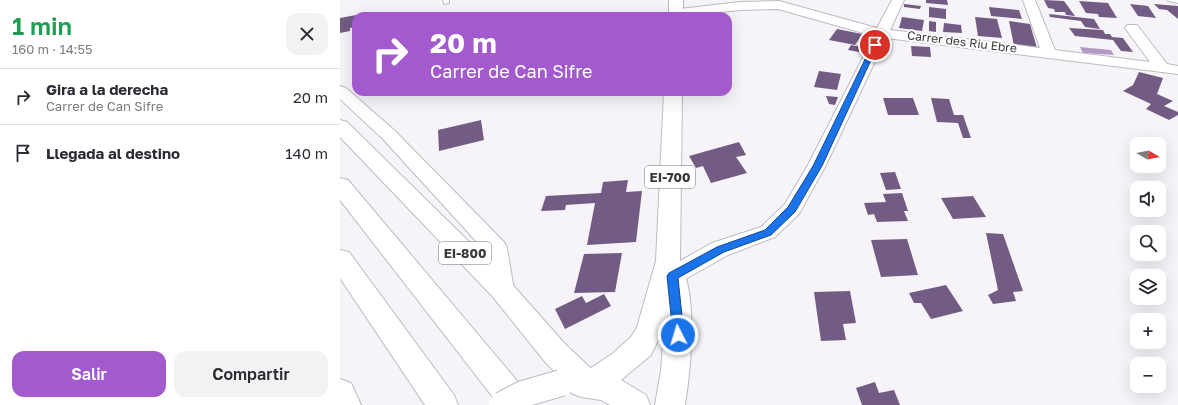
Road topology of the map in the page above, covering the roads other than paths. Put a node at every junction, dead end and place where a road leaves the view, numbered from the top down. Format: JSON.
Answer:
{"nodes":[{"id":1,"x":898,"y":0,"type":"edge"},
{"id":2,"x":1029,"y":0,"type":"edge"},
{"id":3,"x":1171,"y":0,"type":"edge"},
{"id":4,"x":1178,"y":1,"type":"edge"},
{"id":5,"x":676,"y":10,"type":"edge"},
{"id":6,"x":1132,"y":28,"type":"dead end"},
{"id":7,"x":881,"y":32,"type":"junction"},
{"id":8,"x":1049,"y":53,"type":"junction"},
{"id":9,"x":1162,"y":68,"type":"junction"},
{"id":10,"x":1178,"y":70,"type":"edge"},
{"id":11,"x":340,"y":91,"type":"edge"},
{"id":12,"x":673,"y":96,"type":"edge"},
{"id":13,"x":340,"y":126,"type":"edge"},
{"id":14,"x":340,"y":185,"type":"edge"},
{"id":15,"x":340,"y":259,"type":"edge"},
{"id":16,"x":670,"y":269,"type":"junction"},
{"id":17,"x":502,"y":290,"type":"junction"},
{"id":18,"x":579,"y":384,"type":"junction"},
{"id":19,"x":340,"y":393,"type":"edge"},
{"id":20,"x":346,"y":405,"type":"edge"},
{"id":21,"x":443,"y":405,"type":"edge"},
{"id":22,"x":502,"y":405,"type":"edge"},
{"id":23,"x":518,"y":405,"type":"edge"},
{"id":24,"x":635,"y":405,"type":"edge"},
{"id":25,"x":670,"y":405,"type":"edge"}],
"edges":[{"from":1,"to":7,"type":"street"},
{"from":2,"to":8,"type":"street"},
{"from":3,"to":4,"type":"lane"},
{"from":5,"to":7,"type":"street","name":"Carrer des Riu Ebre"},
{"from":6,"to":9,"type":"street"},
{"from":7,"to":8,"type":"street","name":"Carrer des Riu Ebre"},
{"from":7,"to":16,"type":"street"},
{"from":8,"to":9,"type":"street","name":"Carrer des Riu Ebre"},
{"from":9,"to":10,"type":"street","name":"Carrer des Riu Ebre"},
{"from":11,"to":17,"type":"street"},
{"from":12,"to":16,"type":"main road","number":"EI-700"},
{"from":13,"to":17,"type":"main road","number":"EI-800"},
{"from":14,"to":23,"type":"main road"},
{"from":15,"to":21,"type":"main road"},
{"from":16,"to":18,"type":"main road","number":"EI-700"},
{"from":16,"to":25,"type":"main road","number":"EI-700"},
{"from":17,"to":18,"type":"main road","number":"EI-800"},
{"from":18,"to":22,"type":"main road","number":"EI-800","bridge":true},
{"from":18,"to":24,"type":"main road","number":"EI-800"},
{"from":19,"to":20,"type":"main road"}]}
